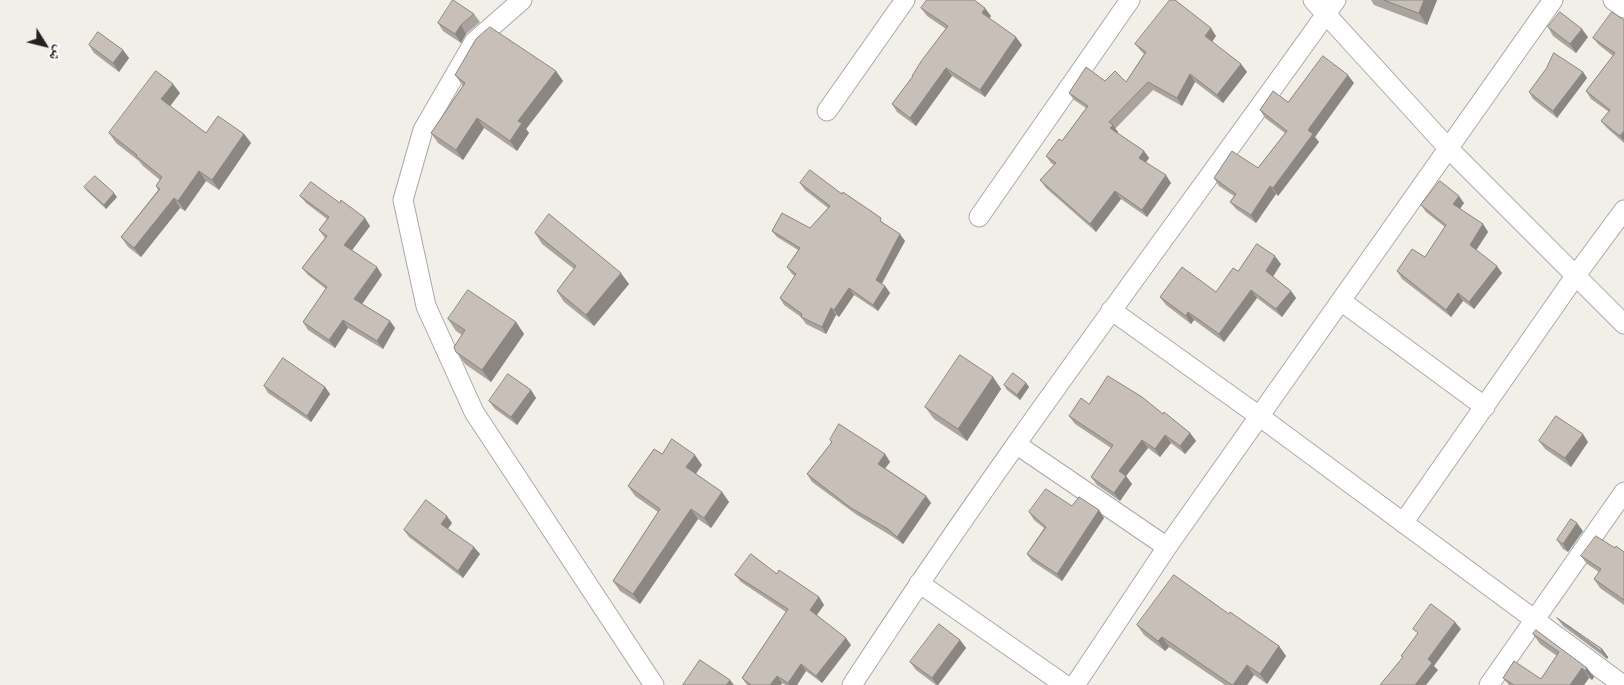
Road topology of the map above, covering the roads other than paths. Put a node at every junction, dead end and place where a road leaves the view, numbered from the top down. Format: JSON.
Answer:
{"nodes":[{"id":1,"x":522,"y":0,"type":"edge"},
{"id":2,"x":905,"y":0,"type":"edge"},
{"id":3,"x":1130,"y":0,"type":"edge"},
{"id":4,"x":1313,"y":0,"type":"edge"},
{"id":5,"x":1553,"y":0,"type":"edge"},
{"id":6,"x":1613,"y":0,"type":"edge"},
{"id":7,"x":1331,"y":7,"type":"edge"},
{"id":8,"x":1624,"y":8,"type":"edge"},
{"id":9,"x":827,"y":111,"type":"dead end"},
{"id":10,"x":1449,"y":149,"type":"junction"},
{"id":11,"x":1624,"y":210,"type":"edge"},
{"id":12,"x":979,"y":217,"type":"dead end"},
{"id":13,"x":1576,"y":275,"type":"junction"},
{"id":14,"x":1341,"y":301,"type":"junction"},
{"id":15,"x":1111,"y":310,"type":"junction"},
{"id":16,"x":1624,"y":324,"type":"edge"},
{"id":17,"x":1484,"y":407,"type":"junction"},
{"id":18,"x":1258,"y":416,"type":"junction"},
{"id":19,"x":1016,"y":444,"type":"junction"},
{"id":20,"x":1624,"y":492,"type":"edge"},
{"id":21,"x":1403,"y":523,"type":"junction"},
{"id":22,"x":1167,"y":547,"type":"junction"},
{"id":23,"x":919,"y":583,"type":"junction"},
{"id":24,"x":1534,"y":619,"type":"junction"},
{"id":25,"x":654,"y":685,"type":"edge"},
{"id":26,"x":852,"y":685,"type":"edge"},
{"id":27,"x":1065,"y":685,"type":"edge"},
{"id":28,"x":1074,"y":685,"type":"edge"},
{"id":29,"x":1489,"y":685,"type":"edge"},
{"id":30,"x":1623,"y":685,"type":"edge"}],
"edges":[{"from":1,"to":25,"type":"street"},
{"from":2,"to":9,"type":"street"},
{"from":3,"to":12,"type":"street"},
{"from":4,"to":7,"type":"street"},
{"from":5,"to":10,"type":"street"},
{"from":6,"to":8,"type":"street"},
{"from":7,"to":10,"type":"street"},
{"from":7,"to":15,"type":"street"},
{"from":10,"to":13,"type":"street"},
{"from":10,"to":14,"type":"street"},
{"from":11,"to":13,"type":"street"},
{"from":13,"to":16,"type":"street"},
{"from":13,"to":17,"type":"street"},
{"from":14,"to":17,"type":"street"},
{"from":14,"to":18,"type":"street"},
{"from":15,"to":18,"type":"street"},
{"from":15,"to":19,"type":"street"},
{"from":17,"to":21,"type":"street"},
{"from":18,"to":21,"type":"street"},
{"from":18,"to":22,"type":"street"},
{"from":19,"to":22,"type":"street"},
{"from":19,"to":23,"type":"street"},
{"from":20,"to":24,"type":"street"},
{"from":21,"to":24,"type":"street"},
{"from":22,"to":28,"type":"street"},
{"from":23,"to":26,"type":"street"},
{"from":23,"to":27,"type":"street"},
{"from":24,"to":29,"type":"street"},
{"from":24,"to":30,"type":"street"}]}
